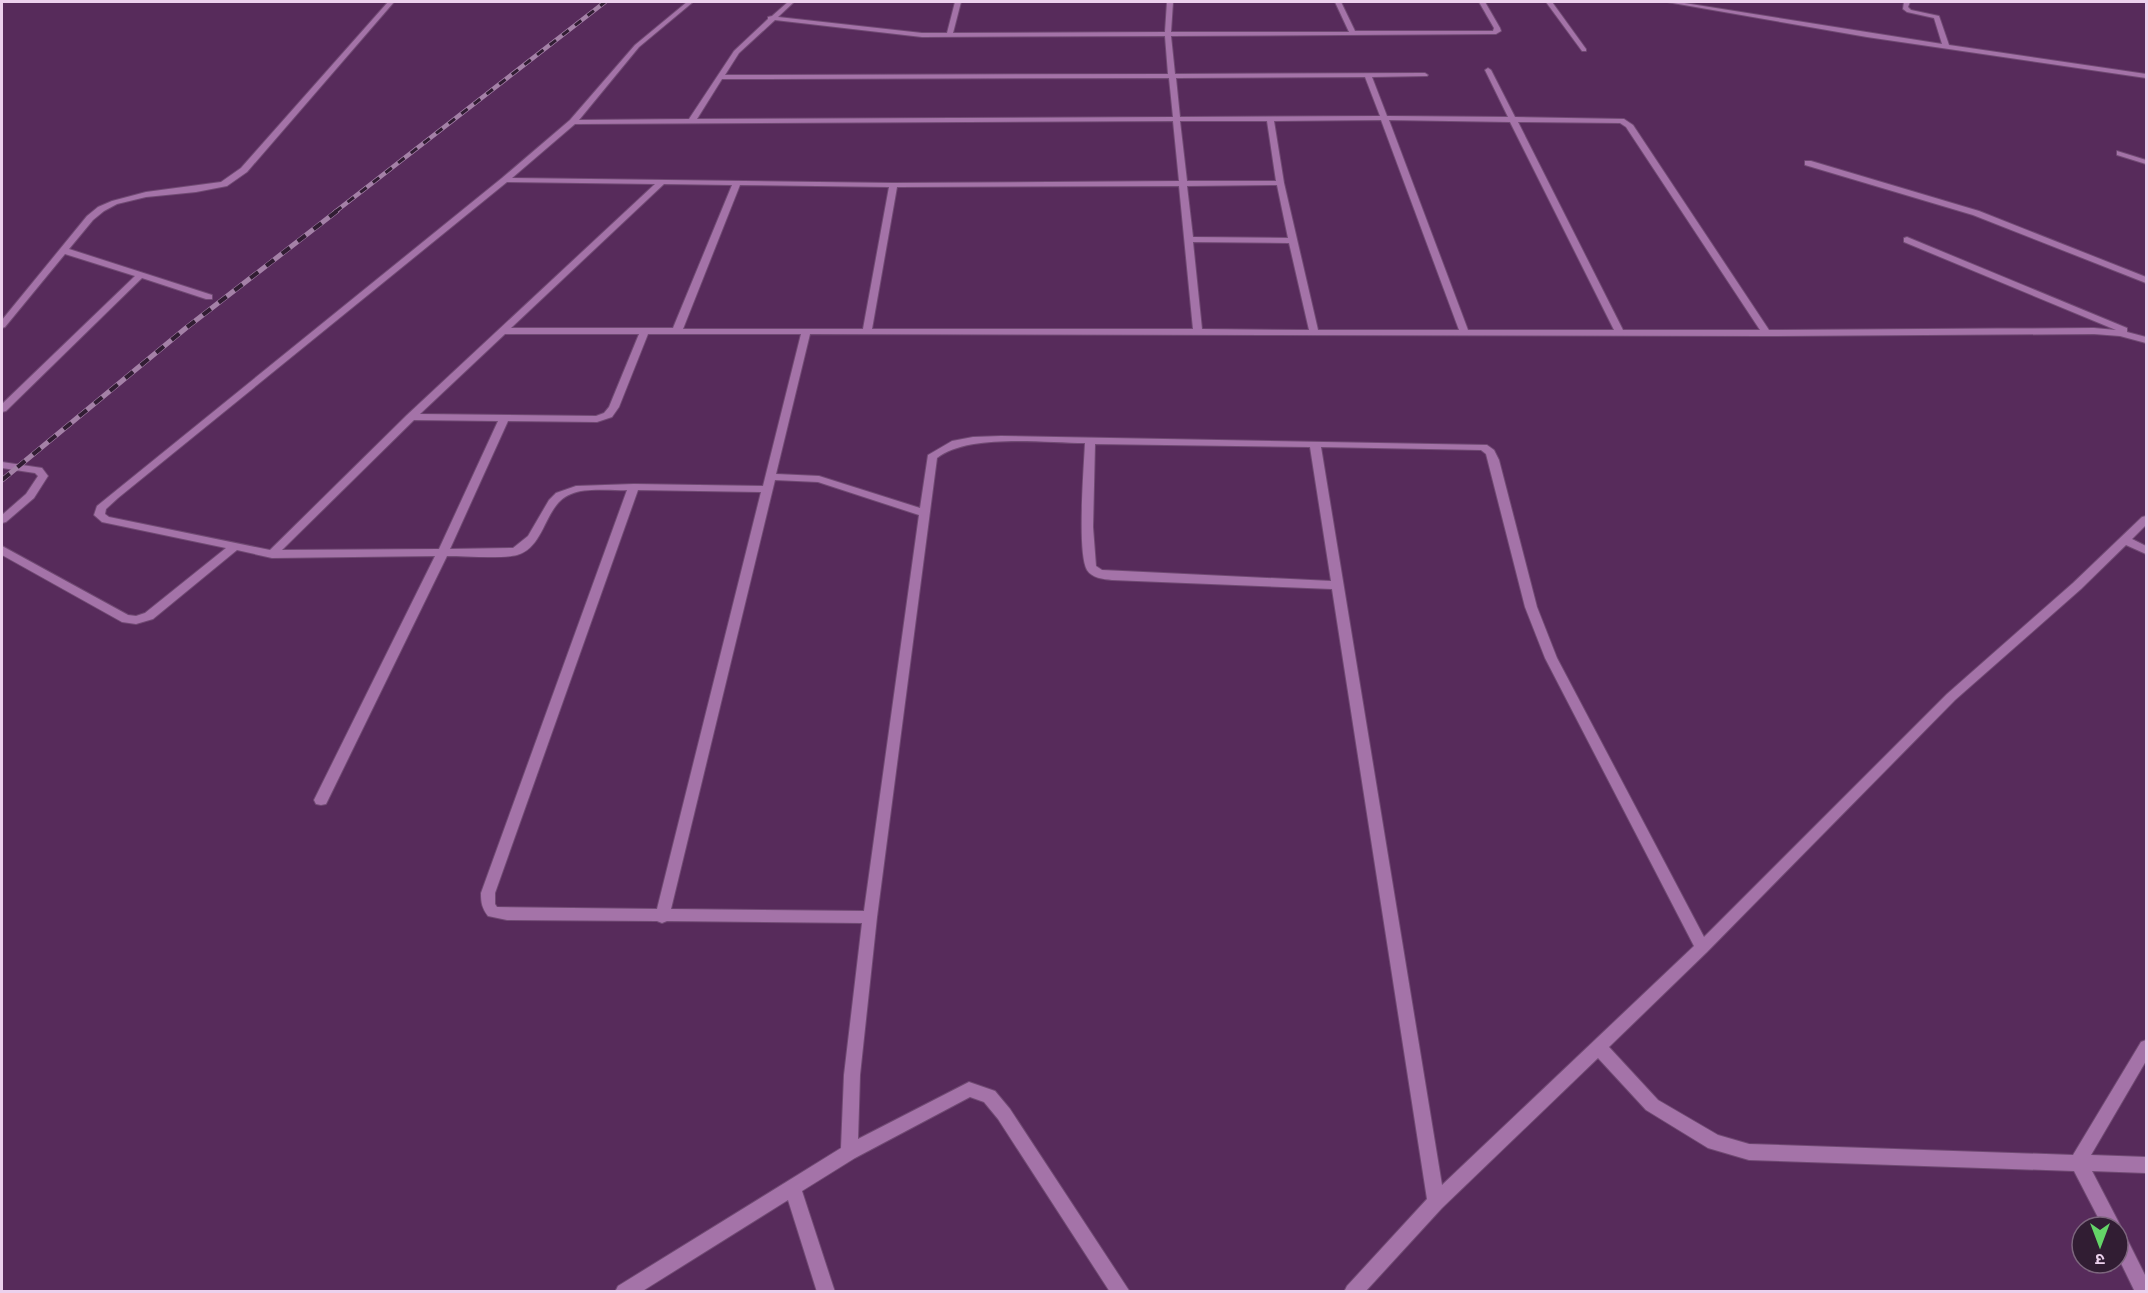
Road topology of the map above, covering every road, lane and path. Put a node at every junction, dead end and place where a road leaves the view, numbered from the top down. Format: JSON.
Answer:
{"nodes":[{"id":1,"x":391,"y":2,"type":"edge"},
{"id":2,"x":690,"y":2,"type":"edge"},
{"id":3,"x":791,"y":2,"type":"edge"},
{"id":4,"x":958,"y":2,"type":"edge"},
{"id":5,"x":1170,"y":2,"type":"edge"},
{"id":6,"x":1338,"y":2,"type":"edge"},
{"id":7,"x":1482,"y":2,"type":"edge"},
{"id":8,"x":1549,"y":2,"type":"edge"},
{"id":9,"x":1671,"y":2,"type":"edge"},
{"id":10,"x":1907,"y":2,"type":"edge"},
{"id":11,"x":770,"y":18,"type":"junction"},
{"id":12,"x":1353,"y":34,"type":"junction"},
{"id":13,"x":1168,"y":35,"type":"junction"},
{"id":14,"x":949,"y":36,"type":"junction"},
{"id":15,"x":1946,"y":47,"type":"junction"},
{"id":16,"x":1584,"y":50,"type":"dead end"},
{"id":17,"x":1488,"y":70,"type":"dead end"},
{"id":18,"x":1172,"y":75,"type":"junction"},
{"id":19,"x":1368,"y":75,"type":"junction"},
{"id":20,"x":1425,"y":75,"type":"dead end"},
{"id":21,"x":2146,"y":76,"type":"edge"},
{"id":22,"x":719,"y":77,"type":"junction"},
{"id":23,"x":1383,"y":118,"type":"junction"},
{"id":24,"x":1177,"y":119,"type":"junction"},
{"id":25,"x":1270,"y":119,"type":"junction"},
{"id":26,"x":1511,"y":119,"type":"junction"},
{"id":27,"x":573,"y":122,"type":"junction"},
{"id":28,"x":691,"y":122,"type":"junction"},
{"id":29,"x":2120,"y":153,"type":"dead end"},
{"id":30,"x":2146,"y":162,"type":"edge"},
{"id":31,"x":1808,"y":163,"type":"dead end"},
{"id":32,"x":505,"y":180,"type":"junction"},
{"id":33,"x":1182,"y":183,"type":"junction"},
{"id":34,"x":1280,"y":183,"type":"junction"},
{"id":35,"x":660,"y":184,"type":"junction"},
{"id":36,"x":737,"y":184,"type":"junction"},
{"id":37,"x":893,"y":185,"type":"junction"},
{"id":38,"x":1188,"y":239,"type":"junction"},
{"id":39,"x":1907,"y":240,"type":"dead end"},
{"id":40,"x":1294,"y":241,"type":"junction"},
{"id":41,"x":63,"y":250,"type":"junction"},
{"id":42,"x":141,"y":275,"type":"junction"},
{"id":43,"x":2146,"y":280,"type":"edge"},
{"id":44,"x":209,"y":297,"type":"dead end"},
{"id":45,"x":2,"y":325,"type":"edge"},
{"id":46,"x":867,"y":330,"type":"junction"},
{"id":47,"x":506,"y":331,"type":"junction"},
{"id":48,"x":677,"y":331,"type":"junction"},
{"id":49,"x":806,"y":331,"type":"junction"},
{"id":50,"x":645,"y":332,"type":"junction"},
{"id":51,"x":1198,"y":332,"type":"junction"},
{"id":52,"x":1464,"y":332,"type":"junction"},
{"id":53,"x":1314,"y":333,"type":"junction"},
{"id":54,"x":1620,"y":333,"type":"junction"},
{"id":55,"x":1766,"y":333,"type":"junction"},
{"id":56,"x":2146,"y":338,"type":"edge"},
{"id":57,"x":2,"y":409,"type":"edge"},
{"id":58,"x":411,"y":417,"type":"junction"},
{"id":59,"x":504,"y":418,"type":"junction"},
{"id":60,"x":1090,"y":440,"type":"junction"},
{"id":61,"x":1315,"y":444,"type":"junction"},
{"id":62,"x":2,"y":465,"type":"edge"},
{"id":63,"x":769,"y":483,"type":"junction"},
{"id":64,"x":634,"y":487,"type":"junction"},
{"id":65,"x":924,"y":513,"type":"junction"},
{"id":66,"x":2146,"y":519,"type":"edge"},
{"id":67,"x":2,"y":520,"type":"edge"},
{"id":68,"x":2125,"y":540,"type":"junction"},
{"id":69,"x":233,"y":548,"type":"junction"},
{"id":70,"x":2,"y":550,"type":"edge"},
{"id":71,"x":2146,"y":550,"type":"edge"},
{"id":72,"x":272,"y":554,"type":"junction"},
{"id":73,"x":442,"y":554,"type":"junction"},
{"id":74,"x":1337,"y":585,"type":"junction"},
{"id":75,"x":321,"y":800,"type":"dead end"},
{"id":76,"x":663,"y":917,"type":"junction"},
{"id":77,"x":870,"y":917,"type":"junction"},
{"id":78,"x":1702,"y":948,"type":"junction"},
{"id":79,"x":2146,"y":1047,"type":"edge"},
{"id":80,"x":1599,"y":1048,"type":"junction"},
{"id":81,"x":849,"y":1152,"type":"junction"},
{"id":82,"x":2078,"y":1162,"type":"junction"},
{"id":83,"x":2146,"y":1165,"type":"edge"},
{"id":84,"x":792,"y":1187,"type":"junction"},
{"id":85,"x":1436,"y":1202,"type":"junction"},
{"id":86,"x":2106,"y":1215,"type":"edge"},
{"id":87,"x":2130,"y":1263,"type":"edge"},
{"id":88,"x":624,"y":1292,"type":"edge"},
{"id":89,"x":826,"y":1292,"type":"edge"},
{"id":90,"x":1121,"y":1292,"type":"edge"},
{"id":91,"x":1353,"y":1292,"type":"edge"},
{"id":92,"x":2145,"y":1292,"type":"edge"}],
"edges":[{"from":1,"to":41,"type":"street"},
{"from":2,"to":27,"type":"street"},
{"from":3,"to":11,"type":"street"},
{"from":4,"to":14,"type":"street"},
{"from":5,"to":13,"type":"street"},
{"from":6,"to":12,"type":"street"},
{"from":7,"to":12,"type":"street"},
{"from":8,"to":16,"type":"street"},
{"from":9,"to":15,"type":"street"},
{"from":10,"to":15,"type":"street"},
{"from":11,"to":14,"type":"street"},
{"from":11,"to":22,"type":"street"},
{"from":12,"to":13,"type":"street"},
{"from":13,"to":14,"type":"street"},
{"from":13,"to":18,"type":"street"},
{"from":15,"to":21,"type":"street"},
{"from":17,"to":26,"type":"street"},
{"from":18,"to":19,"type":"street"},
{"from":18,"to":22,"type":"street"},
{"from":18,"to":24,"type":"street"},
{"from":19,"to":20,"type":"street"},
{"from":19,"to":23,"type":"street"},
{"from":22,"to":28,"type":"street"},
{"from":23,"to":25,"type":"street"},
{"from":23,"to":26,"type":"street"},
{"from":23,"to":52,"type":"street"},
{"from":24,"to":25,"type":"street"},
{"from":24,"to":28,"type":"street"},
{"from":24,"to":33,"type":"street"},
{"from":25,"to":34,"type":"street"},
{"from":26,"to":54,"type":"street"},
{"from":26,"to":55,"type":"street"},
{"from":27,"to":28,"type":"street"},
{"from":27,"to":32,"type":"street"},
{"from":29,"to":30,"type":"street"},
{"from":31,"to":43,"type":"street"},
{"from":32,"to":35,"type":"street"},
{"from":32,"to":69,"type":"street"},
{"from":33,"to":34,"type":"street"},
{"from":33,"to":37,"type":"street"},
{"from":33,"to":38,"type":"street"},
{"from":34,"to":40,"type":"street"},
{"from":35,"to":36,"type":"street"},
{"from":35,"to":47,"type":"street"},
{"from":36,"to":37,"type":"street"},
{"from":36,"to":48,"type":"street"},
{"from":37,"to":46,"type":"street"},
{"from":38,"to":40,"type":"street"},
{"from":38,"to":51,"type":"street"},
{"from":39,"to":56,"type":"street"},
{"from":40,"to":53,"type":"street"},
{"from":41,"to":42,"type":"street"},
{"from":41,"to":45,"type":"street"},
{"from":42,"to":44,"type":"street"},
{"from":42,"to":57,"type":"street"},
{"from":46,"to":49,"type":"street"},
{"from":46,"to":51,"type":"street"},
{"from":47,"to":50,"type":"street"},
{"from":47,"to":58,"type":"street"},
{"from":48,"to":49,"type":"street"},
{"from":48,"to":50,"type":"street"},
{"from":49,"to":63,"type":"street"},
{"from":50,"to":59,"type":"street"},
{"from":51,"to":53,"type":"street"},
{"from":52,"to":53,"type":"street"},
{"from":52,"to":54,"type":"street"},
{"from":54,"to":55,"type":"street"},
{"from":55,"to":56,"type":"street"},
{"from":58,"to":59,"type":"street"},
{"from":58,"to":72,"type":"street"},
{"from":59,"to":73,"type":"street"},
{"from":60,"to":61,"type":"street"},
{"from":60,"to":65,"type":"street"},
{"from":60,"to":74,"type":"street"},
{"from":61,"to":74,"type":"street"},
{"from":61,"to":78,"type":"street"},
{"from":62,"to":67,"type":"street"},
{"from":63,"to":64,"type":"street"},
{"from":63,"to":65,"type":"street"},
{"from":63,"to":76,"type":"street"},
{"from":64,"to":73,"type":"street"},
{"from":64,"to":76,"type":"street"},
{"from":65,"to":77,"type":"street"},
{"from":66,"to":68,"type":"street"},
{"from":68,"to":71,"type":"street"},
{"from":68,"to":78,"type":"street"},
{"from":69,"to":70,"type":"street"},
{"from":69,"to":72,"type":"street"},
{"from":72,"to":73,"type":"street"},
{"from":73,"to":75,"type":"street"},
{"from":74,"to":85,"type":"street"},
{"from":76,"to":77,"type":"street"},
{"from":77,"to":81,"type":"street"},
{"from":78,"to":80,"type":"street"},
{"from":79,"to":82,"type":"street"},
{"from":80,"to":82,"type":"street"},
{"from":80,"to":85,"type":"street"},
{"from":81,"to":84,"type":"street"},
{"from":81,"to":90,"type":"street"},
{"from":82,"to":83,"type":"street"},
{"from":82,"to":86,"type":"street"},
{"from":84,"to":88,"type":"street"},
{"from":84,"to":89,"type":"street"},
{"from":85,"to":91,"type":"street"},
{"from":87,"to":92,"type":"street"}]}
